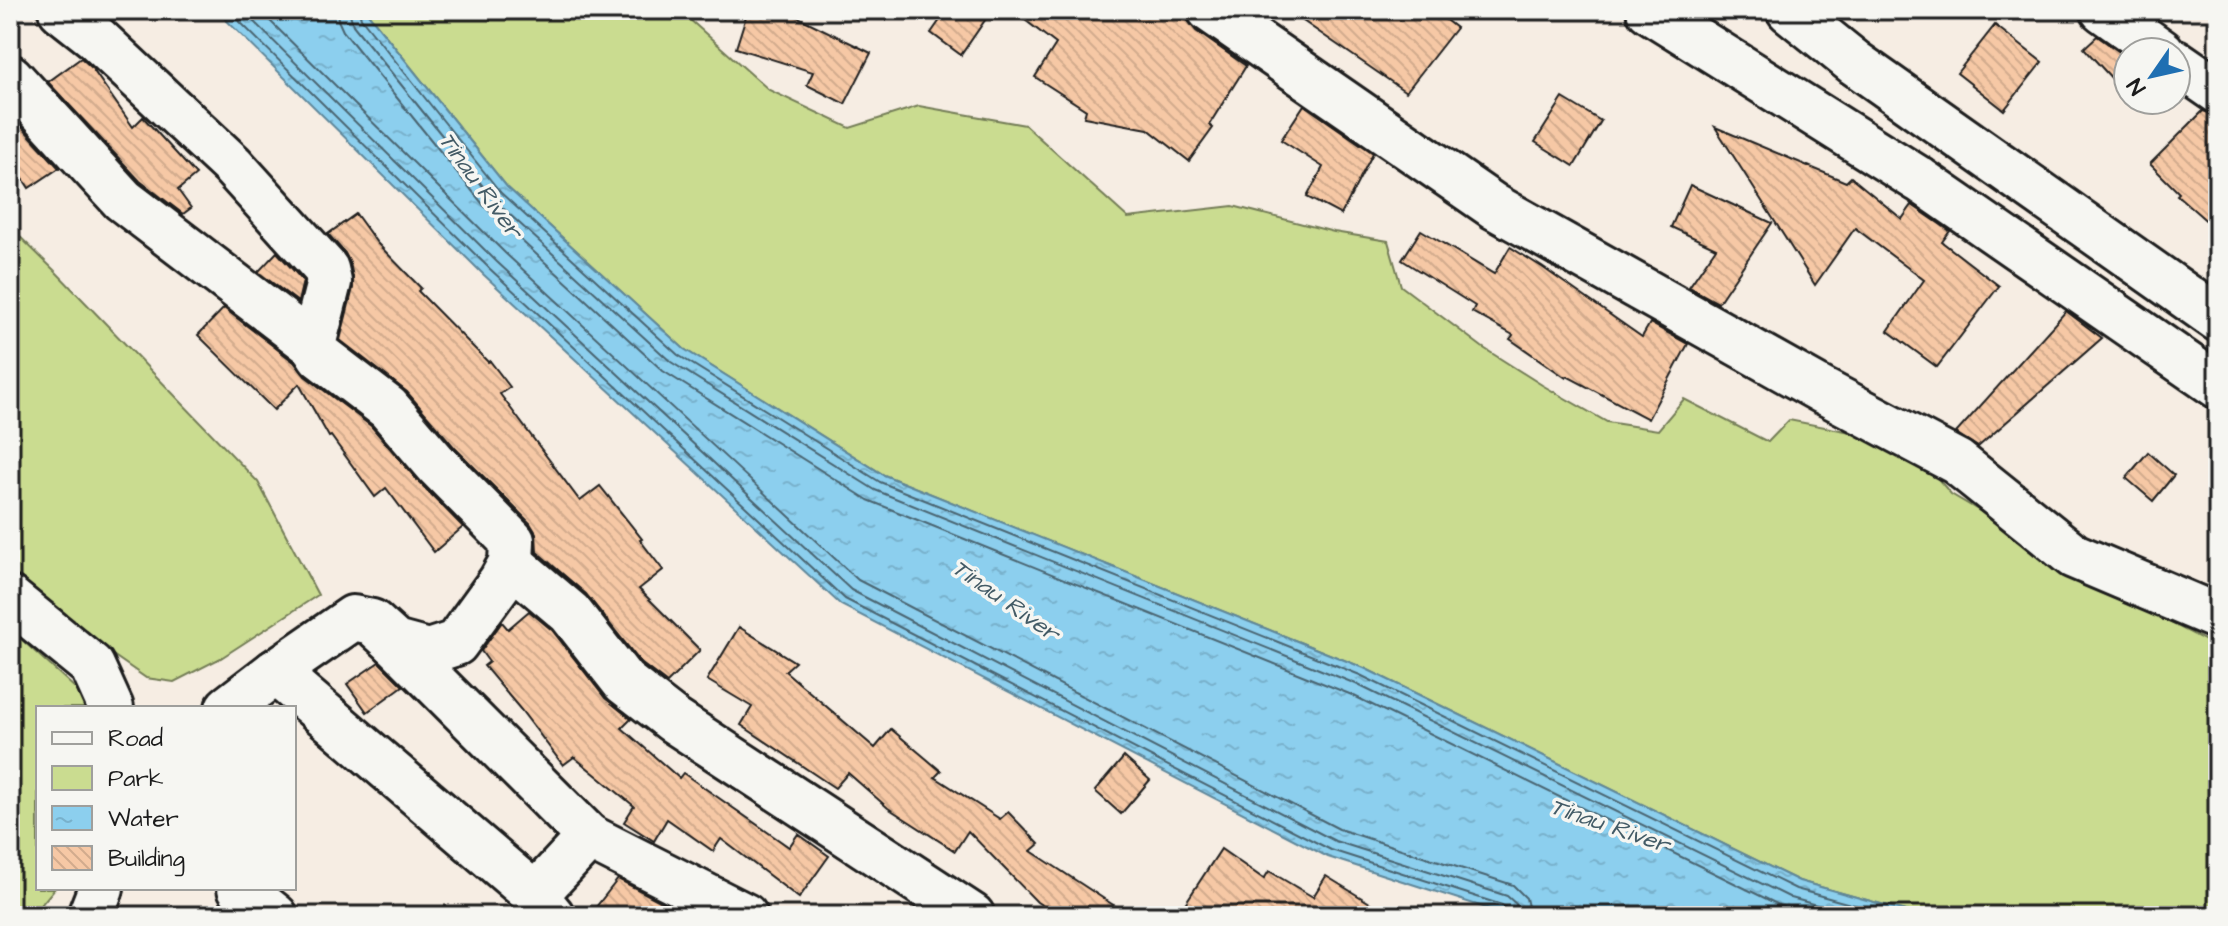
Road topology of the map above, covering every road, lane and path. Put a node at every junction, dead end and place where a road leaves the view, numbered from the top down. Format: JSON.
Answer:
{"nodes":[{"id":1,"x":61,"y":10,"type":"edge"},
{"id":2,"x":1210,"y":10,"type":"edge"},
{"id":3,"x":1649,"y":10,"type":"edge"},
{"id":4,"x":1789,"y":10,"type":"edge"},
{"id":5,"x":2103,"y":10,"type":"edge"},
{"id":6,"x":2140,"y":36,"type":"edge"},
{"id":7,"x":2192,"y":73,"type":"edge"},
{"id":8,"x":10,"y":77,"type":"edge"},
{"id":9,"x":2218,"y":91,"type":"edge"},
{"id":10,"x":2218,"y":319,"type":"edge"},
{"id":11,"x":313,"y":345,"type":"junction"},
{"id":12,"x":2218,"y":386,"type":"edge"},
{"id":13,"x":511,"y":563,"type":"junction"},
{"id":14,"x":10,"y":599,"type":"edge"},
{"id":15,"x":2218,"y":617,"type":"edge"},
{"id":16,"x":395,"y":643,"type":"junction"},
{"id":17,"x":275,"y":672,"type":"junction"},
{"id":18,"x":110,"y":706,"type":"edge"},
{"id":19,"x":231,"y":706,"type":"edge"},
{"id":20,"x":589,"y":837,"type":"junction"},
{"id":21,"x":100,"y":890,"type":"edge"},
{"id":22,"x":242,"y":890,"type":"edge"},
{"id":23,"x":544,"y":905,"type":"edge"},
{"id":24,"x":90,"y":916,"type":"edge"},
{"id":25,"x":275,"y":916,"type":"edge"},
{"id":26,"x":745,"y":916,"type":"edge"},
{"id":27,"x":972,"y":916,"type":"edge"}],
"edges":[{"from":1,"to":11,"type":"street"},
{"from":2,"to":15,"type":"street"},
{"from":3,"to":12,"type":"street"},
{"from":4,"to":10,"type":"street"},
{"from":5,"to":6,"type":"street"},
{"from":7,"to":9,"type":"street"},
{"from":8,"to":11,"type":"street"},
{"from":11,"to":13,"type":"street"},
{"from":13,"to":16,"type":"street"},
{"from":13,"to":27,"type":"street"},
{"from":14,"to":18,"type":"street"},
{"from":16,"to":17,"type":"street"},
{"from":16,"to":20,"type":"street"},
{"from":17,"to":19,"type":"street"},
{"from":17,"to":23,"type":"street"},
{"from":20,"to":23,"type":"street"},
{"from":20,"to":26,"type":"street"},
{"from":21,"to":24,"type":"street"},
{"from":22,"to":25,"type":"street"}]}
